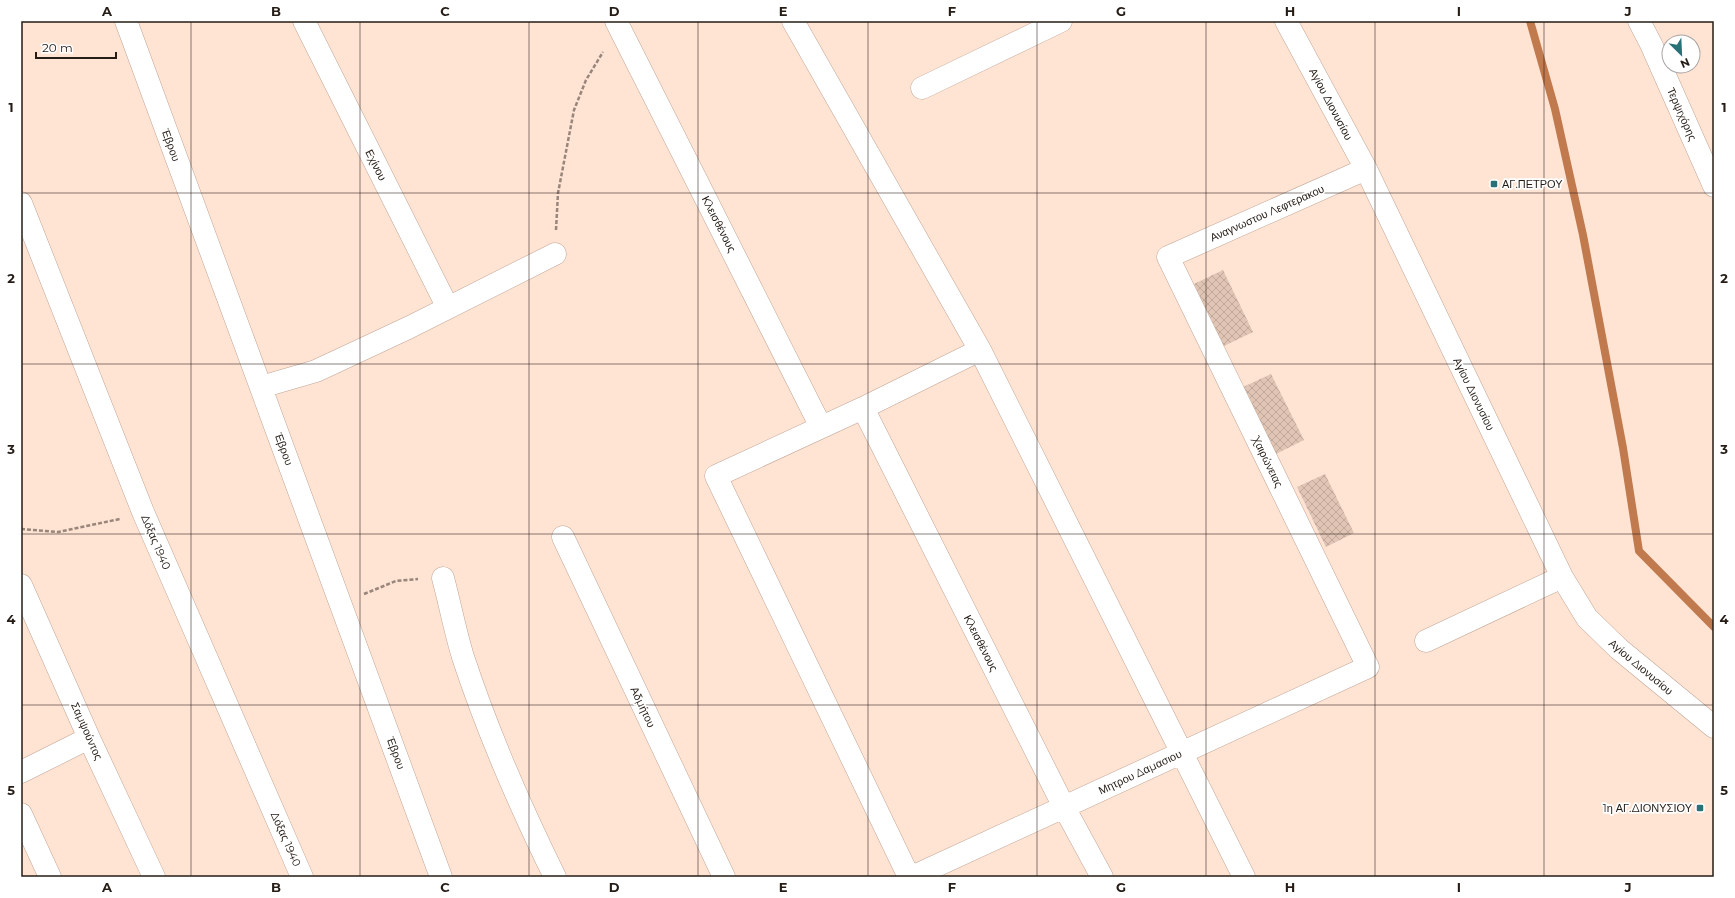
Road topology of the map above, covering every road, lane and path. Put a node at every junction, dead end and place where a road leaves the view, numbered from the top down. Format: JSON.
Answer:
{"nodes":[{"id":1,"x":126,"y":21,"type":"edge"},
{"id":2,"x":304,"y":21,"type":"edge"},
{"id":3,"x":794,"y":21,"type":"edge"},
{"id":4,"x":1062,"y":21,"type":"edge"},
{"id":5,"x":1286,"y":21,"type":"edge"},
{"id":6,"x":1639,"y":21,"type":"edge"},
{"id":7,"x":619,"y":27,"type":"edge"},
{"id":8,"x":922,"y":88,"type":"dead end"},
{"id":9,"x":1366,"y":169,"type":"junction"},
{"id":10,"x":1714,"y":186,"type":"edge"},
{"id":11,"x":21,"y":203,"type":"edge"},
{"id":12,"x":555,"y":254,"type":"joint"},
{"id":13,"x":1168,"y":257,"type":"joint"},
{"id":14,"x":448,"y":308,"type":"junction"},
{"id":15,"x":980,"y":350,"type":"junction"},
{"id":16,"x":261,"y":387,"type":"junction"},
{"id":17,"x":863,"y":408,"type":"junction"},
{"id":18,"x":821,"y":427,"type":"junction"},
{"id":19,"x":143,"y":512,"type":"junction"},
{"id":20,"x":21,"y":529,"type":"edge"},
{"id":21,"x":563,"y":537,"type":"dead end"},
{"id":22,"x":443,"y":578,"type":"joint"},
{"id":23,"x":1562,"y":578,"type":"junction"},
{"id":24,"x":21,"y":585,"type":"edge"},
{"id":25,"x":341,"y":603,"type":"junction"},
{"id":26,"x":1426,"y":640,"type":"dead end"},
{"id":27,"x":1368,"y":667,"type":"joint"},
{"id":28,"x":1714,"y":727,"type":"edge"},
{"id":29,"x":89,"y":738,"type":"junction"},
{"id":30,"x":1182,"y":753,"type":"junction"},
{"id":31,"x":21,"y":772,"type":"edge"},
{"id":32,"x":1064,"y":807,"type":"junction"},
{"id":33,"x":21,"y":814,"type":"edge"},
{"id":34,"x":50,"y":877,"type":"edge"},
{"id":35,"x":154,"y":877,"type":"edge"},
{"id":36,"x":302,"y":877,"type":"edge"},
{"id":37,"x":441,"y":877,"type":"edge"},
{"id":38,"x":555,"y":877,"type":"edge"},
{"id":39,"x":724,"y":877,"type":"edge"},
{"id":40,"x":910,"y":877,"type":"edge"},
{"id":41,"x":1102,"y":877,"type":"edge"},
{"id":42,"x":1244,"y":877,"type":"edge"}],
"edges":[{"from":1,"to":16,"type":"street","name":"Έβρου"},
{"from":2,"to":14,"type":"street","name":"Εχίνου"},
{"from":3,"to":15,"type":"street"},
{"from":4,"to":8,"type":"street"},
{"from":5,"to":9,"type":"street","name":"Αγίου Διονυσίου"},
{"from":6,"to":10,"type":"street","name":"Τερψιχόρης"},
{"from":7,"to":12,"type":"path"},
{"from":7,"to":18,"type":"street","name":"Κλεισθένους"},
{"from":9,"to":13,"type":"street","name":"Αναγνωστου Λεφτερακου"},
{"from":9,"to":23,"type":"street","name":"Αγίου Διονυσίου"},
{"from":11,"to":19,"type":"street","name":"Δόξας 1940"},
{"from":12,"to":14,"type":"street"},
{"from":13,"to":27,"type":"street","name":"Χαιρώνειας"},
{"from":14,"to":16,"type":"street"},
{"from":15,"to":17,"type":"street"},
{"from":15,"to":30,"type":"street"},
{"from":16,"to":25,"type":"street","name":"Έβρου"},
{"from":17,"to":18,"type":"street"},
{"from":17,"to":32,"type":"street","name":"Κλεισθένους"},
{"from":18,"to":40,"type":"street"},
{"from":19,"to":20,"type":"path"},
{"from":19,"to":36,"type":"street","name":"Δόξας 1940"},
{"from":21,"to":39,"type":"street","name":"Αδμήτου"},
{"from":22,"to":25,"type":"path"},
{"from":22,"to":38,"type":"street"},
{"from":23,"to":26,"type":"street"},
{"from":23,"to":28,"type":"street","name":"Αγίου Διονυσίου"},
{"from":24,"to":29,"type":"street","name":"Σαμψούντος"},
{"from":25,"to":37,"type":"street","name":"Έβρου"},
{"from":27,"to":30,"type":"street","name":"Μητρου Δαμασιου"},
{"from":29,"to":31,"type":"street"},
{"from":29,"to":35,"type":"street","name":"Σαμψούντος"},
{"from":30,"to":32,"type":"street","name":"Μητρου Δαμασιου"},
{"from":30,"to":42,"type":"street"},
{"from":32,"to":40,"type":"street","name":"Μητρου Δαμασιου"},
{"from":32,"to":41,"type":"street","name":"Κλεισθένους"},
{"from":33,"to":34,"type":"street"}]}
